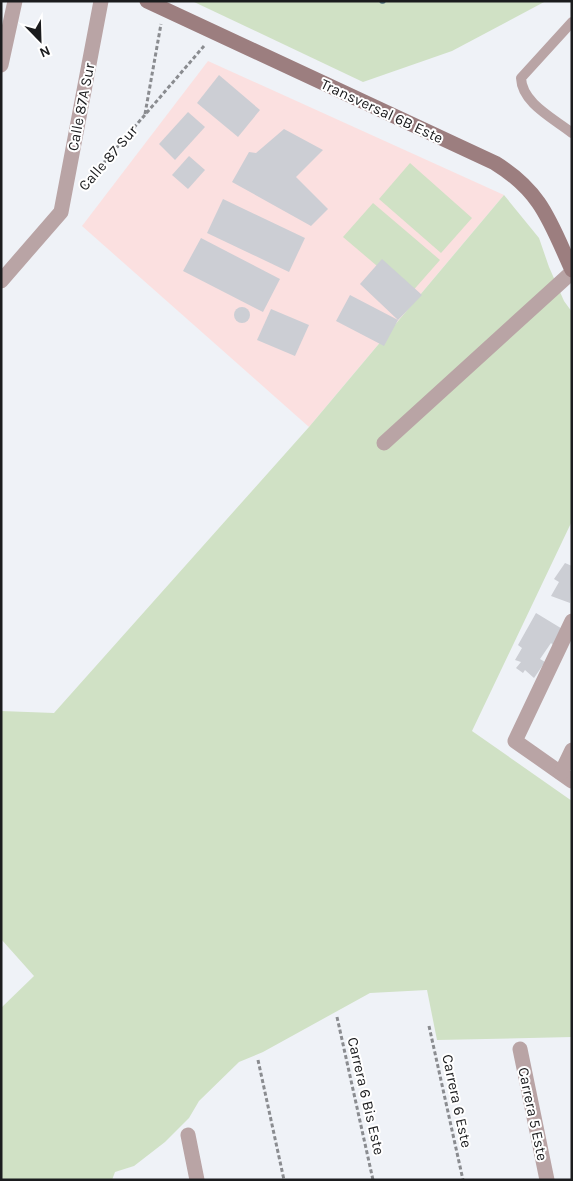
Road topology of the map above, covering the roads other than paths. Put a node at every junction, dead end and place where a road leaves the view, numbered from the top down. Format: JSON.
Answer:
{"nodes":[{"id":1,"x":15,"y":1,"type":"edge"},
{"id":2,"x":101,"y":1,"type":"edge"},
{"id":3,"x":147,"y":1,"type":"edge"},
{"id":4,"x":572,"y":22,"type":"edge"},
{"id":5,"x":1,"y":65,"type":"edge"},
{"id":6,"x":572,"y":133,"type":"edge"},
{"id":7,"x":572,"y":271,"type":"edge"},
{"id":8,"x":1,"y":281,"type":"edge"},
{"id":9,"x":384,"y":444,"type":"dead end"},
{"id":10,"x":572,"y":621,"type":"edge"},
{"id":11,"x":572,"y":750,"type":"edge"},
{"id":12,"x":566,"y":777,"type":"edge"},
{"id":13,"x":520,"y":1049,"type":"dead end"},
{"id":14,"x":188,"y":1135,"type":"dead end"},
{"id":15,"x":197,"y":1180,"type":"edge"},
{"id":16,"x":547,"y":1180,"type":"edge"}],
"edges":[{"from":1,"to":5,"type":"street"},
{"from":2,"to":8,"type":"street","name":"Calle 87A Sur"},
{"from":3,"to":7,"type":"street","name":"Transversal 6B Este"},
{"from":4,"to":6,"type":"lane"},
{"from":7,"to":9,"type":"street"},
{"from":10,"to":12,"type":"street"},
{"from":11,"to":12,"type":"street"},
{"from":13,"to":16,"type":"street","name":"Carrera 5 Este"},
{"from":14,"to":15,"type":"street"}]}
